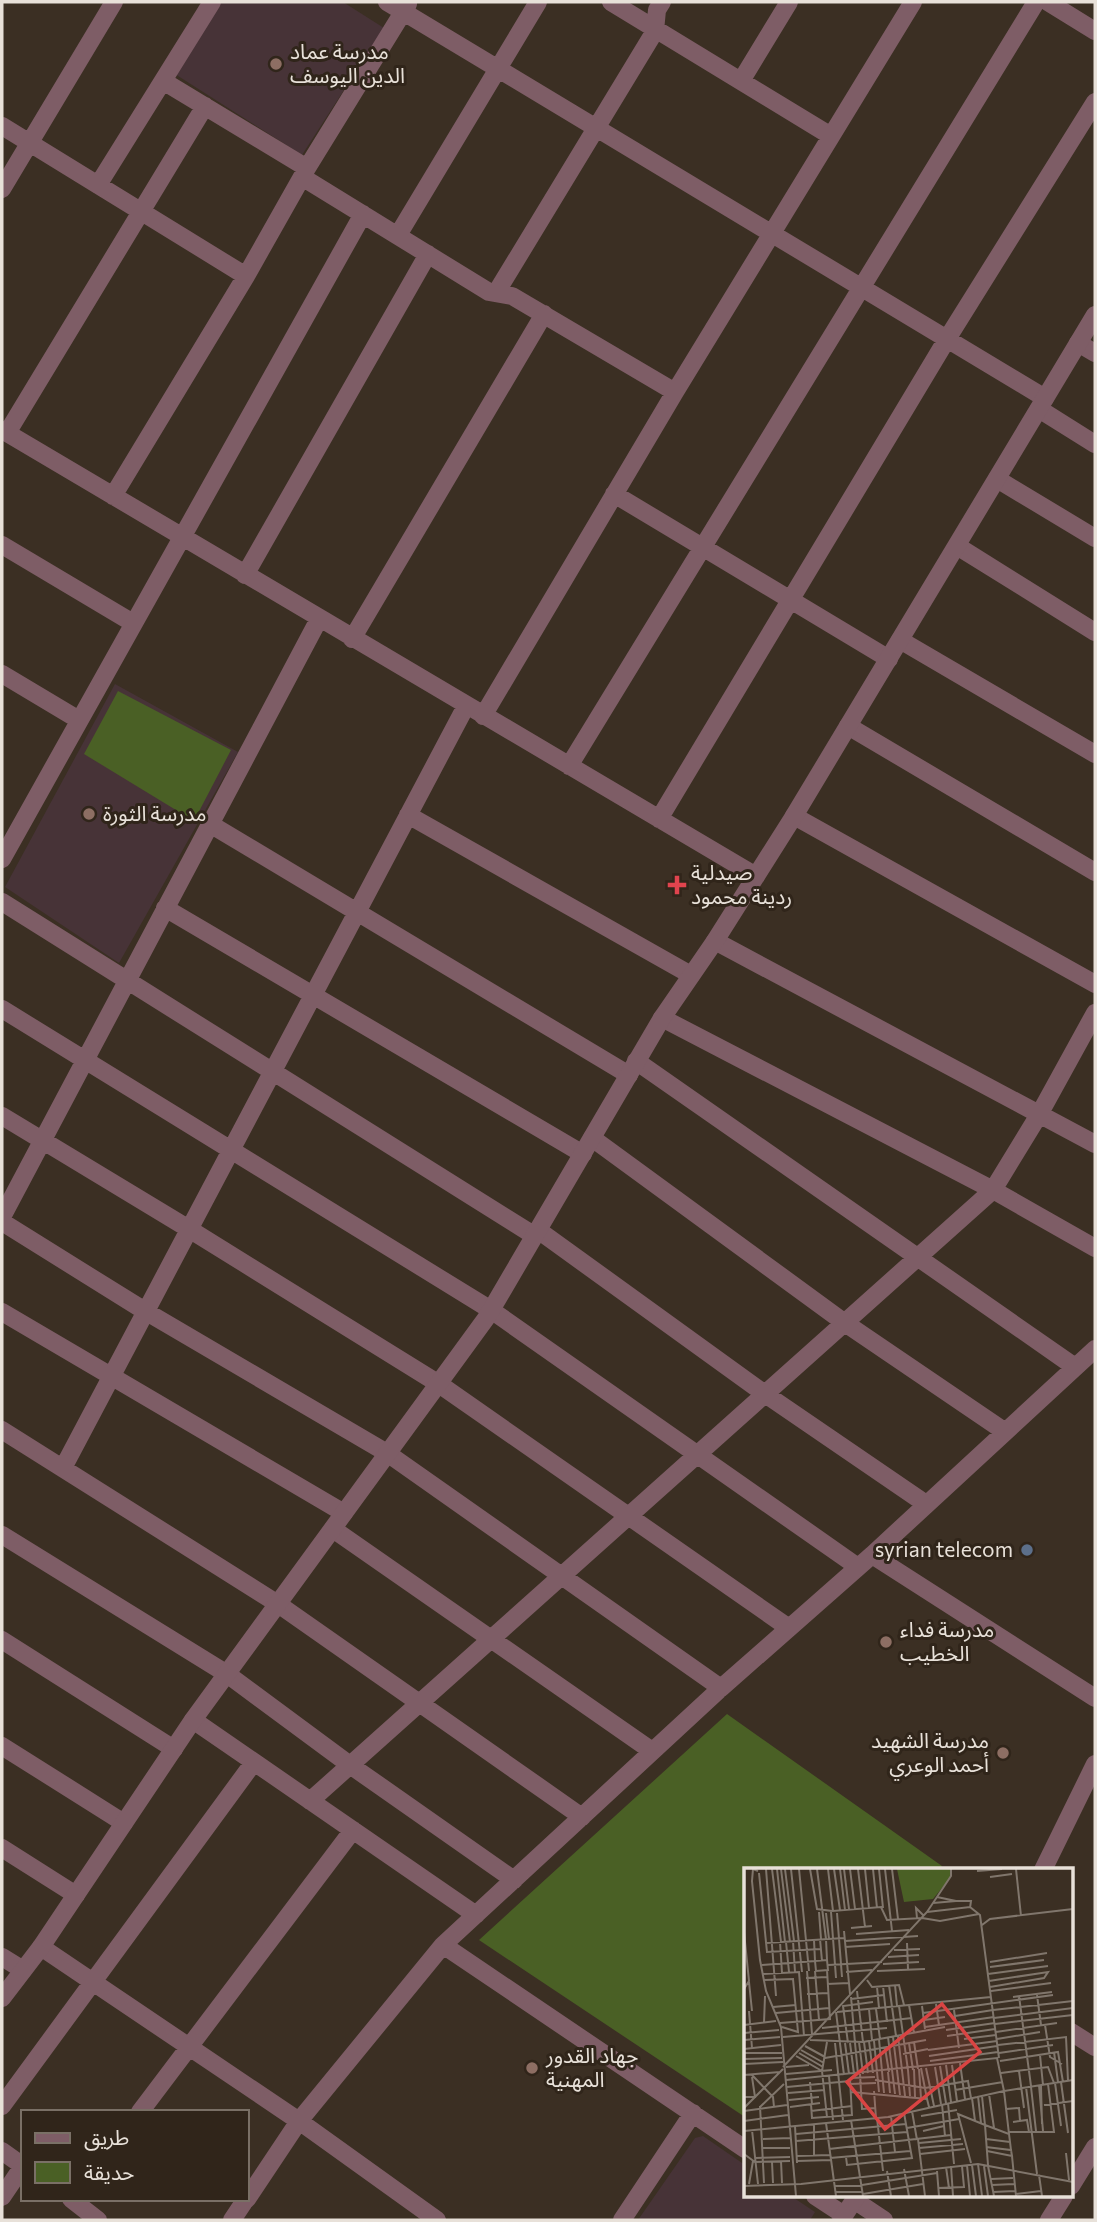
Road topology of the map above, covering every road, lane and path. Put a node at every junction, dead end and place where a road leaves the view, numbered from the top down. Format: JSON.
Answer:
{"nodes":[{"id":1,"x":114,"y":2,"type":"edge"},
{"id":2,"x":212,"y":2,"type":"edge"},
{"id":3,"x":387,"y":2,"type":"edge"},
{"id":4,"x":538,"y":2,"type":"edge"},
{"id":5,"x":611,"y":2,"type":"edge"},
{"id":6,"x":662,"y":2,"type":"edge"},
{"id":7,"x":789,"y":2,"type":"edge"},
{"id":8,"x":913,"y":2,"type":"edge"},
{"id":9,"x":1036,"y":2,"type":"edge"},
{"id":10,"x":1048,"y":2,"type":"edge"},
{"id":11,"x":407,"y":7,"type":"edge"},
{"id":12,"x":655,"y":28,"type":"junction"},
{"id":13,"x":1095,"y":31,"type":"edge"},
{"id":14,"x":498,"y":69,"type":"junction"},
{"id":15,"x":163,"y":81,"type":"junction"},
{"id":16,"x":741,"y":81,"type":"junction"},
{"id":17,"x":1095,"y":102,"type":"edge"},
{"id":18,"x":205,"y":106,"type":"junction"},
{"id":19,"x":2,"y":126,"type":"edge"},
{"id":20,"x":596,"y":128,"type":"junction"},
{"id":21,"x":831,"y":136,"type":"junction"},
{"id":22,"x":29,"y":143,"type":"junction"},
{"id":23,"x":304,"y":172,"type":"junction"},
{"id":24,"x":98,"y":185,"type":"junction"},
{"id":25,"x":2,"y":189,"type":"edge"},
{"id":26,"x":141,"y":212,"type":"junction"},
{"id":27,"x":363,"y":214,"type":"junction"},
{"id":28,"x":771,"y":234,"type":"junction"},
{"id":29,"x":398,"y":235,"type":"junction"},
{"id":30,"x":428,"y":254,"type":"junction"},
{"id":31,"x":246,"y":276,"type":"junction"},
{"id":32,"x":861,"y":287,"type":"junction"},
{"id":33,"x":496,"y":293,"type":"junction"},
{"id":34,"x":544,"y":314,"type":"junction"},
{"id":35,"x":1095,"y":315,"type":"edge"},
{"id":36,"x":947,"y":339,"type":"junction"},
{"id":37,"x":1078,"y":344,"type":"junction"},
{"id":38,"x":1095,"y":353,"type":"edge"},
{"id":39,"x":675,"y":392,"type":"junction"},
{"id":40,"x":1042,"y":404,"type":"junction"},
{"id":41,"x":5,"y":432,"type":"edge"},
{"id":42,"x":1095,"y":444,"type":"edge"},
{"id":43,"x":997,"y":479,"type":"junction"},
{"id":44,"x":614,"y":494,"type":"junction"},
{"id":45,"x":113,"y":496,"type":"junction"},
{"id":46,"x":181,"y":537,"type":"junction"},
{"id":47,"x":1095,"y":538,"type":"edge"},
{"id":48,"x":2,"y":545,"type":"edge"},
{"id":49,"x":957,"y":546,"type":"junction"},
{"id":50,"x":703,"y":547,"type":"junction"},
{"id":51,"x":244,"y":575,"type":"junction"},
{"id":52,"x":790,"y":600,"type":"junction"},
{"id":53,"x":318,"y":619,"type":"junction"},
{"id":54,"x":133,"y":623,"type":"junction"},
{"id":55,"x":1095,"y":632,"type":"edge"},
{"id":56,"x":352,"y":639,"type":"junction"},
{"id":57,"x":900,"y":640,"type":"junction"},
{"id":58,"x":889,"y":659,"type":"junction"},
{"id":59,"x":2,"y":674,"type":"edge"},
{"id":60,"x":466,"y":706,"type":"junction"},
{"id":61,"x":483,"y":716,"type":"junction"},
{"id":62,"x":79,"y":720,"type":"junction"},
{"id":63,"x":848,"y":726,"type":"junction"},
{"id":64,"x":1095,"y":754,"type":"edge"},
{"id":65,"x":569,"y":766,"type":"junction"},
{"id":66,"x":408,"y":815,"type":"junction"},
{"id":67,"x":794,"y":816,"type":"junction"},
{"id":68,"x":659,"y":819,"type":"junction"},
{"id":69,"x":210,"y":824,"type":"junction"},
{"id":70,"x":2,"y":859,"type":"edge"},
{"id":71,"x":1095,"y":872,"type":"edge"},
{"id":72,"x":756,"y":876,"type":"junction"},
{"id":73,"x":2,"y":902,"type":"edge"},
{"id":74,"x":165,"y":908,"type":"junction"},
{"id":75,"x":357,"y":911,"type":"junction"},
{"id":76,"x":715,"y":941,"type":"junction"},
{"id":77,"x":691,"y":975,"type":"junction"},
{"id":78,"x":127,"y":980,"type":"junction"},
{"id":79,"x":1095,"y":984,"type":"edge"},
{"id":80,"x":313,"y":994,"type":"junction"},
{"id":81,"x":2,"y":1009,"type":"edge"},
{"id":82,"x":1095,"y":1013,"type":"edge"},
{"id":83,"x":662,"y":1018,"type":"junction"},
{"id":84,"x":85,"y":1060,"type":"junction"},
{"id":85,"x":633,"y":1068,"type":"junction"},
{"id":86,"x":272,"y":1071,"type":"junction"},
{"id":87,"x":1040,"y":1113,"type":"junction"},
{"id":88,"x":2,"y":1116,"type":"edge"},
{"id":89,"x":42,"y":1140,"type":"junction"},
{"id":90,"x":1095,"y":1144,"type":"edge"},
{"id":91,"x":587,"y":1146,"type":"junction"},
{"id":92,"x":231,"y":1150,"type":"junction"},
{"id":93,"x":993,"y":1190,"type":"junction"},
{"id":94,"x":2,"y":1219,"type":"edge"},
{"id":95,"x":189,"y":1228,"type":"junction"},
{"id":96,"x":536,"y":1233,"type":"junction"},
{"id":97,"x":1095,"y":1248,"type":"edge"},
{"id":98,"x":919,"y":1256,"type":"junction"},
{"id":99,"x":491,"y":1310,"type":"junction"},
{"id":100,"x":145,"y":1311,"type":"junction"},
{"id":101,"x":2,"y":1312,"type":"edge"},
{"id":102,"x":845,"y":1323,"type":"junction"},
{"id":103,"x":1095,"y":1349,"type":"edge"},
{"id":104,"x":1075,"y":1367,"type":"junction"},
{"id":105,"x":111,"y":1377,"type":"junction"},
{"id":106,"x":439,"y":1384,"type":"junction"},
{"id":107,"x":765,"y":1394,"type":"junction"},
{"id":108,"x":2,"y":1430,"type":"edge"},
{"id":109,"x":1004,"y":1431,"type":"junction"},
{"id":110,"x":387,"y":1454,"type":"junction"},
{"id":111,"x":698,"y":1454,"type":"junction"},
{"id":112,"x":63,"y":1468,"type":"junction"},
{"id":113,"x":926,"y":1504,"type":"junction"},
{"id":114,"x":344,"y":1513,"type":"junction"},
{"id":115,"x":630,"y":1515,"type":"junction"},
{"id":116,"x":333,"y":1529,"type":"junction"},
{"id":117,"x":2,"y":1535,"type":"edge"},
{"id":118,"x":865,"y":1561,"type":"junction"},
{"id":119,"x":561,"y":1577,"type":"junction"},
{"id":120,"x":278,"y":1604,"type":"junction"},
{"id":121,"x":789,"y":1628,"type":"junction"},
{"id":122,"x":2,"y":1640,"type":"edge"},
{"id":123,"x":491,"y":1640,"type":"junction"},
{"id":124,"x":227,"y":1674,"type":"junction"},
{"id":125,"x":721,"y":1688,"type":"junction"},
{"id":126,"x":1095,"y":1698,"type":"edge"},
{"id":127,"x":419,"y":1704,"type":"junction"},
{"id":128,"x":194,"y":1720,"type":"junction"},
{"id":129,"x":2,"y":1746,"type":"edge"},
{"id":130,"x":174,"y":1749,"type":"junction"},
{"id":131,"x":652,"y":1751,"type":"junction"},
{"id":132,"x":254,"y":1762,"type":"junction"},
{"id":133,"x":350,"y":1765,"type":"junction"},
{"id":134,"x":1095,"y":1766,"type":"edge"},
{"id":135,"x":310,"y":1801,"type":"junction"},
{"id":136,"x":582,"y":1816,"type":"junction"},
{"id":137,"x":124,"y":1823,"type":"junction"},
{"id":138,"x":353,"y":1830,"type":"junction"},
{"id":139,"x":2,"y":1848,"type":"edge"},
{"id":140,"x":1044,"y":1868,"type":"edge"},
{"id":141,"x":514,"y":1880,"type":"junction"},
{"id":142,"x":76,"y":1895,"type":"junction"},
{"id":143,"x":476,"y":1915,"type":"junction"},
{"id":144,"x":443,"y":1945,"type":"junction"},
{"id":145,"x":41,"y":1947,"type":"junction"},
{"id":146,"x":2,"y":1957,"type":"edge"},
{"id":147,"x":23,"y":1970,"type":"junction"},
{"id":148,"x":92,"y":1982,"type":"junction"},
{"id":149,"x":2,"y":1998,"type":"edge"},
{"id":150,"x":1072,"y":2033,"type":"edge"},
{"id":151,"x":189,"y":2046,"type":"junction"},
{"id":152,"x":1095,"y":2047,"type":"edge"},
{"id":153,"x":2,"y":2106,"type":"edge"},
{"id":154,"x":141,"y":2110,"type":"edge"},
{"id":155,"x":693,"y":2113,"type":"junction"},
{"id":156,"x":299,"y":2120,"type":"junction"},
{"id":157,"x":1095,"y":2147,"type":"edge"},
{"id":158,"x":744,"y":2148,"type":"edge"},
{"id":159,"x":2,"y":2151,"type":"edge"},
{"id":160,"x":21,"y":2165,"type":"edge"},
{"id":161,"x":21,"y":2169,"type":"edge"},
{"id":162,"x":1072,"y":2184,"type":"edge"},
{"id":163,"x":248,"y":2196,"type":"edge"},
{"id":164,"x":2,"y":2197,"type":"edge"},
{"id":165,"x":821,"y":2198,"type":"edge"},
{"id":166,"x":1063,"y":2198,"type":"edge"},
{"id":167,"x":74,"y":2201,"type":"edge"},
{"id":168,"x":245,"y":2201,"type":"edge"},
{"id":169,"x":849,"y":2208,"type":"edge"},
{"id":170,"x":428,"y":2218,"type":"edge"},
{"id":171,"x":99,"y":2220,"type":"edge"},
{"id":172,"x":232,"y":2220,"type":"edge"},
{"id":173,"x":622,"y":2220,"type":"edge"},
{"id":174,"x":884,"y":2220,"type":"edge"},
{"id":175,"x":1049,"y":2220,"type":"edge"}],
"edges":[{"from":1,"to":22,"type":"street"},
{"from":2,"to":15,"type":"street"},
{"from":3,"to":11,"type":"street"},
{"from":4,"to":14,"type":"street"},
{"from":5,"to":12,"type":"street"},
{"from":6,"to":12,"type":"street"},
{"from":7,"to":16,"type":"street"},
{"from":8,"to":21,"type":"street"},
{"from":9,"to":32,"type":"street"},
{"from":10,"to":13,"type":"street"},
{"from":11,"to":14,"type":"street"},
{"from":11,"to":23,"type":"street"},
{"from":12,"to":16,"type":"street"},
{"from":12,"to":20,"type":"street"},
{"from":14,"to":20,"type":"street"},
{"from":14,"to":29,"type":"street"},
{"from":15,"to":18,"type":"street"},
{"from":15,"to":24,"type":"street"},
{"from":16,"to":21,"type":"street"},
{"from":17,"to":36,"type":"street"},
{"from":18,"to":23,"type":"street"},
{"from":18,"to":26,"type":"street"},
{"from":19,"to":22,"type":"street"},
{"from":20,"to":28,"type":"street"},
{"from":20,"to":33,"type":"street"},
{"from":21,"to":28,"type":"street"},
{"from":22,"to":24,"type":"street"},
{"from":22,"to":25,"type":"street"},
{"from":23,"to":27,"type":"street"},
{"from":23,"to":31,"type":"street"},
{"from":24,"to":26,"type":"street"},
{"from":26,"to":31,"type":"street"},
{"from":26,"to":41,"type":"street"},
{"from":27,"to":29,"type":"street"},
{"from":27,"to":46,"type":"street"},
{"from":28,"to":32,"type":"street"},
{"from":28,"to":39,"type":"street"},
{"from":29,"to":30,"type":"street"},
{"from":30,"to":33,"type":"street"},
{"from":30,"to":51,"type":"street"},
{"from":31,"to":45,"type":"street"},
{"from":32,"to":36,"type":"street"},
{"from":32,"to":50,"type":"street"},
{"from":33,"to":34,"type":"street"},
{"from":34,"to":39,"type":"street"},
{"from":34,"to":56,"type":"street"},
{"from":35,"to":37,"type":"street"},
{"from":36,"to":40,"type":"street"},
{"from":36,"to":52,"type":"street"},
{"from":37,"to":38,"type":"street"},
{"from":37,"to":40,"type":"street"},
{"from":39,"to":44,"type":"street"},
{"from":40,"to":42,"type":"street"},
{"from":40,"to":43,"type":"street"},
{"from":41,"to":45,"type":"street"},
{"from":43,"to":47,"type":"street"},
{"from":43,"to":49,"type":"street"},
{"from":44,"to":50,"type":"street"},
{"from":44,"to":61,"type":"street"},
{"from":45,"to":46,"type":"street"},
{"from":46,"to":51,"type":"street"},
{"from":46,"to":54,"type":"street"},
{"from":48,"to":54,"type":"street"},
{"from":49,"to":55,"type":"street"},
{"from":49,"to":57,"type":"street"},
{"from":50,"to":52,"type":"street"},
{"from":50,"to":65,"type":"street"},
{"from":51,"to":53,"type":"street"},
{"from":52,"to":58,"type":"street"},
{"from":52,"to":68,"type":"street"},
{"from":53,"to":56,"type":"street"},
{"from":53,"to":69,"type":"street"},
{"from":54,"to":62,"type":"street"},
{"from":56,"to":60,"type":"street"},
{"from":57,"to":58,"type":"street"},
{"from":57,"to":64,"type":"street"},
{"from":58,"to":63,"type":"street"},
{"from":59,"to":62,"type":"street"},
{"from":60,"to":61,"type":"street"},
{"from":60,"to":66,"type":"street"},
{"from":61,"to":65,"type":"street"},
{"from":62,"to":70,"type":"street"},
{"from":63,"to":67,"type":"street"},
{"from":63,"to":71,"type":"street"},
{"from":65,"to":68,"type":"street"},
{"from":66,"to":75,"type":"street"},
{"from":66,"to":77,"type":"street"},
{"from":67,"to":72,"type":"street"},
{"from":67,"to":79,"type":"street"},
{"from":68,"to":72,"type":"street"},
{"from":69,"to":74,"type":"street"},
{"from":69,"to":75,"type":"street"},
{"from":72,"to":76,"type":"street"},
{"from":73,"to":78,"type":"street"},
{"from":74,"to":78,"type":"street"},
{"from":74,"to":80,"type":"street"},
{"from":75,"to":80,"type":"street"},
{"from":75,"to":85,"type":"street"},
{"from":76,"to":77,"type":"street"},
{"from":76,"to":87,"type":"street"},
{"from":77,"to":83,"type":"street"},
{"from":78,"to":84,"type":"street"},
{"from":78,"to":86,"type":"street"},
{"from":80,"to":86,"type":"street"},
{"from":80,"to":91,"type":"street"},
{"from":81,"to":84,"type":"street"},
{"from":82,"to":87,"type":"street"},
{"from":83,"to":85,"type":"street"},
{"from":83,"to":93,"type":"street"},
{"from":84,"to":89,"type":"street"},
{"from":84,"to":92,"type":"street"},
{"from":85,"to":91,"type":"street"},
{"from":85,"to":98,"type":"street"},
{"from":86,"to":92,"type":"street"},
{"from":86,"to":96,"type":"street"},
{"from":87,"to":90,"type":"street"},
{"from":87,"to":93,"type":"street"},
{"from":88,"to":89,"type":"street"},
{"from":89,"to":94,"type":"street"},
{"from":89,"to":95,"type":"street"},
{"from":91,"to":96,"type":"street"},
{"from":91,"to":102,"type":"street"},
{"from":92,"to":95,"type":"street"},
{"from":92,"to":99,"type":"street"},
{"from":93,"to":97,"type":"street"},
{"from":93,"to":98,"type":"street"},
{"from":94,"to":100,"type":"street"},
{"from":95,"to":100,"type":"street"},
{"from":95,"to":106,"type":"street"},
{"from":96,"to":99,"type":"street"},
{"from":96,"to":107,"type":"street"},
{"from":98,"to":102,"type":"street"},
{"from":98,"to":104,"type":"street"},
{"from":99,"to":106,"type":"street"},
{"from":99,"to":111,"type":"street"},
{"from":100,"to":105,"type":"street"},
{"from":100,"to":110,"type":"street"},
{"from":101,"to":105,"type":"street"},
{"from":102,"to":107,"type":"street"},
{"from":102,"to":109,"type":"street"},
{"from":103,"to":104,"type":"street"},
{"from":104,"to":109,"type":"street"},
{"from":105,"to":112,"type":"street"},
{"from":105,"to":114,"type":"street"},
{"from":106,"to":110,"type":"street"},
{"from":106,"to":115,"type":"street"},
{"from":107,"to":111,"type":"street"},
{"from":107,"to":113,"type":"street"},
{"from":108,"to":112,"type":"street"},
{"from":109,"to":113,"type":"street"},
{"from":110,"to":114,"type":"street"},
{"from":110,"to":119,"type":"street"},
{"from":111,"to":115,"type":"street"},
{"from":111,"to":118,"type":"street"},
{"from":112,"to":120,"type":"street"},
{"from":113,"to":118,"type":"street"},
{"from":114,"to":116,"type":"street"},
{"from":115,"to":119,"type":"street"},
{"from":115,"to":121,"type":"street"},
{"from":116,"to":120,"type":"street"},
{"from":116,"to":123,"type":"street"},
{"from":117,"to":124,"type":"street"},
{"from":118,"to":121,"type":"street"},
{"from":118,"to":126,"type":"street"},
{"from":119,"to":123,"type":"street"},
{"from":119,"to":125,"type":"street"},
{"from":120,"to":124,"type":"street"},
{"from":120,"to":127,"type":"street"},
{"from":121,"to":125,"type":"street"},
{"from":122,"to":130,"type":"street"},
{"from":123,"to":127,"type":"street"},
{"from":123,"to":131,"type":"street"},
{"from":124,"to":128,"type":"street"},
{"from":124,"to":133,"type":"street"},
{"from":125,"to":131,"type":"street"},
{"from":127,"to":133,"type":"street"},
{"from":127,"to":136,"type":"street"},
{"from":128,"to":130,"type":"street"},
{"from":128,"to":132,"type":"street"},
{"from":129,"to":137,"type":"street"},
{"from":130,"to":137,"type":"street"},
{"from":131,"to":136,"type":"street"},
{"from":132,"to":135,"type":"street"},
{"from":132,"to":148,"type":"street"},
{"from":133,"to":135,"type":"street"},
{"from":133,"to":141,"type":"street"},
{"from":134,"to":140,"type":"street"},
{"from":135,"to":138,"type":"street"},
{"from":136,"to":141,"type":"street"},
{"from":137,"to":142,"type":"street"},
{"from":138,"to":143,"type":"street"},
{"from":138,"to":151,"type":"street"},
{"from":139,"to":142,"type":"street"},
{"from":141,"to":143,"type":"street"},
{"from":142,"to":145,"type":"street"},
{"from":143,"to":144,"type":"street"},
{"from":144,"to":155,"type":"street"},
{"from":144,"to":156,"type":"street"},
{"from":145,"to":147,"type":"street"},
{"from":145,"to":148,"type":"street"},
{"from":146,"to":147,"type":"street"},
{"from":147,"to":149,"type":"street"},
{"from":148,"to":151,"type":"street"},
{"from":148,"to":153,"type":"street"},
{"from":150,"to":152,"type":"street"},
{"from":151,"to":154,"type":"street"},
{"from":151,"to":156,"type":"street"},
{"from":155,"to":158,"type":"street"},
{"from":155,"to":173,"type":"street"},
{"from":156,"to":163,"type":"street"},
{"from":156,"to":170,"type":"street"},
{"from":157,"to":162,"type":"street"},
{"from":159,"to":160,"type":"street"},
{"from":161,"to":164,"type":"street"},
{"from":165,"to":169,"type":"street"},
{"from":166,"to":175,"type":"street"},
{"from":167,"to":171,"type":"street"},
{"from":168,"to":172,"type":"street"},
{"from":169,"to":174,"type":"street"}]}
